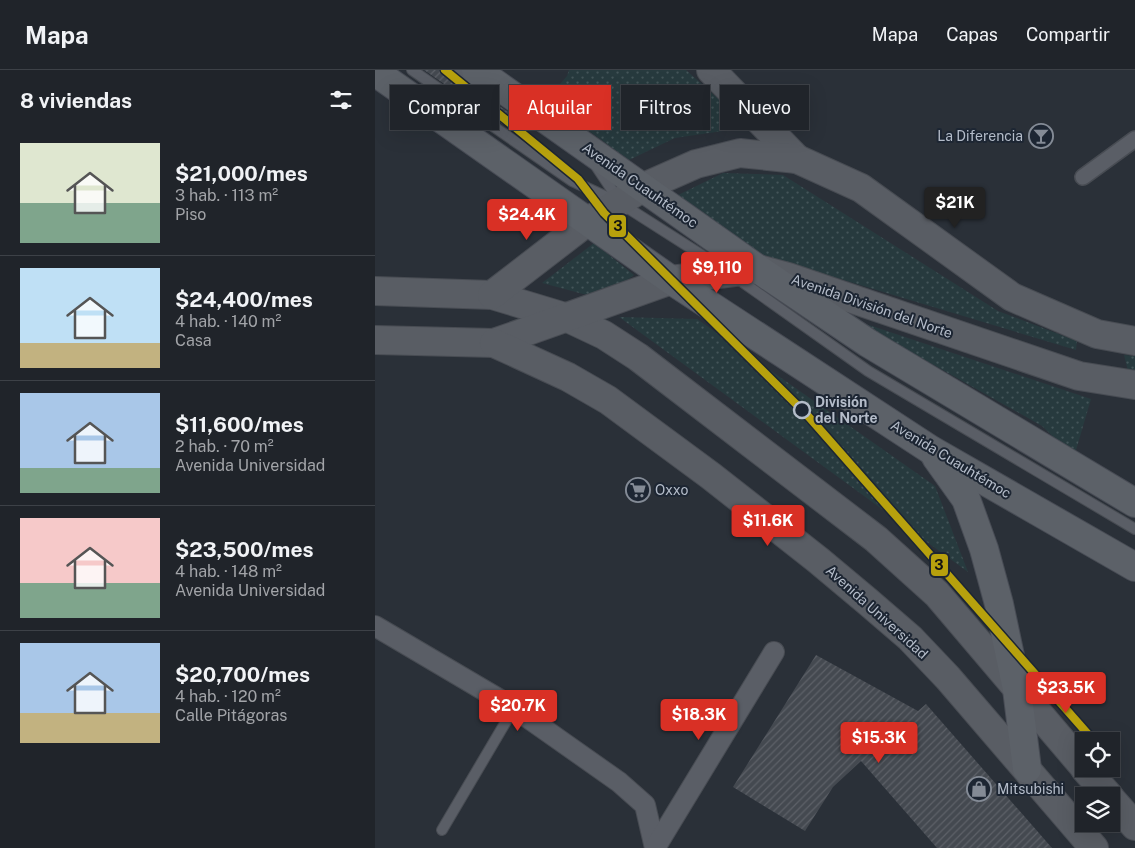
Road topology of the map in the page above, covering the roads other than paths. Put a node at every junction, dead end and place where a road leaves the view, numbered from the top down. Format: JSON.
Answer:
{"nodes":[{"id":1,"x":412,"y":70,"type":"edge"},
{"id":2,"x":459,"y":70,"type":"edge"},
{"id":3,"x":476,"y":70,"type":"edge"},
{"id":4,"x":711,"y":70,"type":"edge"},
{"id":5,"x":375,"y":72,"type":"edge"},
{"id":6,"x":1135,"y":138,"type":"edge"},
{"id":7,"x":797,"y":159,"type":"junction"},
{"id":8,"x":1083,"y":177,"type":"dead end"},
{"id":9,"x":643,"y":187,"type":"junction"},
{"id":10,"x":620,"y":203,"type":"junction"},
{"id":11,"x":588,"y":221,"type":"junction"},
{"id":12,"x":758,"y":269,"type":"junction"},
{"id":13,"x":727,"y":271,"type":"junction"},
{"id":14,"x":671,"y":280,"type":"junction"},
{"id":15,"x":375,"y":291,"type":"edge"},
{"id":16,"x":492,"y":295,"type":"junction"},
{"id":17,"x":567,"y":318,"type":"junction"},
{"id":18,"x":375,"y":340,"type":"edge"},
{"id":19,"x":1135,"y":341,"type":"edge"},
{"id":20,"x":493,"y":343,"type":"junction"},
{"id":21,"x":1135,"y":385,"type":"edge"},
{"id":22,"x":931,"y":450,"type":"junction"},
{"id":23,"x":1135,"y":503,"type":"edge"},
{"id":24,"x":1135,"y":529,"type":"edge"},
{"id":25,"x":1135,"y":567,"type":"edge"},
{"id":26,"x":375,"y":626,"type":"edge"},
{"id":27,"x":774,"y":652,"type":"dead end"},
{"id":28,"x":1017,"y":689,"type":"junction"},
{"id":29,"x":514,"y":708,"type":"junction"},
{"id":30,"x":1075,"y":757,"type":"edge"},
{"id":31,"x":1027,"y":769,"type":"junction"},
{"id":32,"x":1092,"y":777,"type":"edge"},
{"id":33,"x":1100,"y":787,"type":"edge"},
{"id":34,"x":1120,"y":809,"type":"edge"},
{"id":35,"x":1135,"y":826,"type":"edge"},
{"id":36,"x":442,"y":830,"type":"dead end"},
{"id":37,"x":655,"y":848,"type":"edge"},
{"id":38,"x":1093,"y":848,"type":"edge"}],
"edges":[{"from":1,"to":10,"type":"lane"},
{"from":2,"to":10,"type":"lane"},
{"from":3,"to":9,"type":"main road","name":"Avenida Cuauhtémoc"},
{"from":4,"to":7,"type":"main road"},
{"from":5,"to":11,"type":"main road","name":"Avenida Cuauhtémoc"},
{"from":6,"to":8,"type":"street"},
{"from":7,"to":9,"type":"main road"},
{"from":7,"to":19,"type":"main road"},
{"from":9,"to":10,"type":"main road"},
{"from":9,"to":12,"type":"main road","name":"Avenida Cuauhtémoc"},
{"from":10,"to":11,"type":"main road"},
{"from":10,"to":13,"type":"lane"},
{"from":11,"to":14,"type":"main road","name":"Avenida Cuauhtémoc"},
{"from":11,"to":16,"type":"main road"},
{"from":12,"to":13,"type":"main road","name":"Avenida División del Norte"},
{"from":12,"to":21,"type":"main road","name":"Avenida División del Norte"},
{"from":12,"to":23,"type":"main road","name":"Avenida Cuauhtémoc"},
{"from":13,"to":14,"type":"main road","name":"Avenida División del Norte"},
{"from":13,"to":24,"type":"lane"},
{"from":14,"to":17,"type":"main road","name":"Avenida División del Norte"},
{"from":14,"to":22,"type":"main road","name":"Avenida Cuauhtémoc"},
{"from":15,"to":16,"type":"main road"},
{"from":16,"to":17,"type":"main road"},
{"from":17,"to":20,"type":"main road","name":"Avenida División del Norte"},
{"from":17,"to":28,"type":"main road"},
{"from":18,"to":20,"type":"main road","name":"Avenida División del Norte"},
{"from":20,"to":31,"type":"main road","name":"Avenida Universidad"},
{"from":22,"to":25,"type":"main road","name":"Avenida Cuauhtémoc"},
{"from":22,"to":28,"type":"main road"},
{"from":26,"to":29,"type":"street"},
{"from":27,"to":37,"type":"street"},
{"from":28,"to":30,"type":"main road"},
{"from":28,"to":31,"type":"main road"},
{"from":29,"to":36,"type":"lane"},
{"from":29,"to":37,"type":"street"},
{"from":31,"to":38,"type":"main road","name":"Avenida Universidad"},
{"from":32,"to":33,"type":"main road"},
{"from":34,"to":35,"type":"main road"}]}
